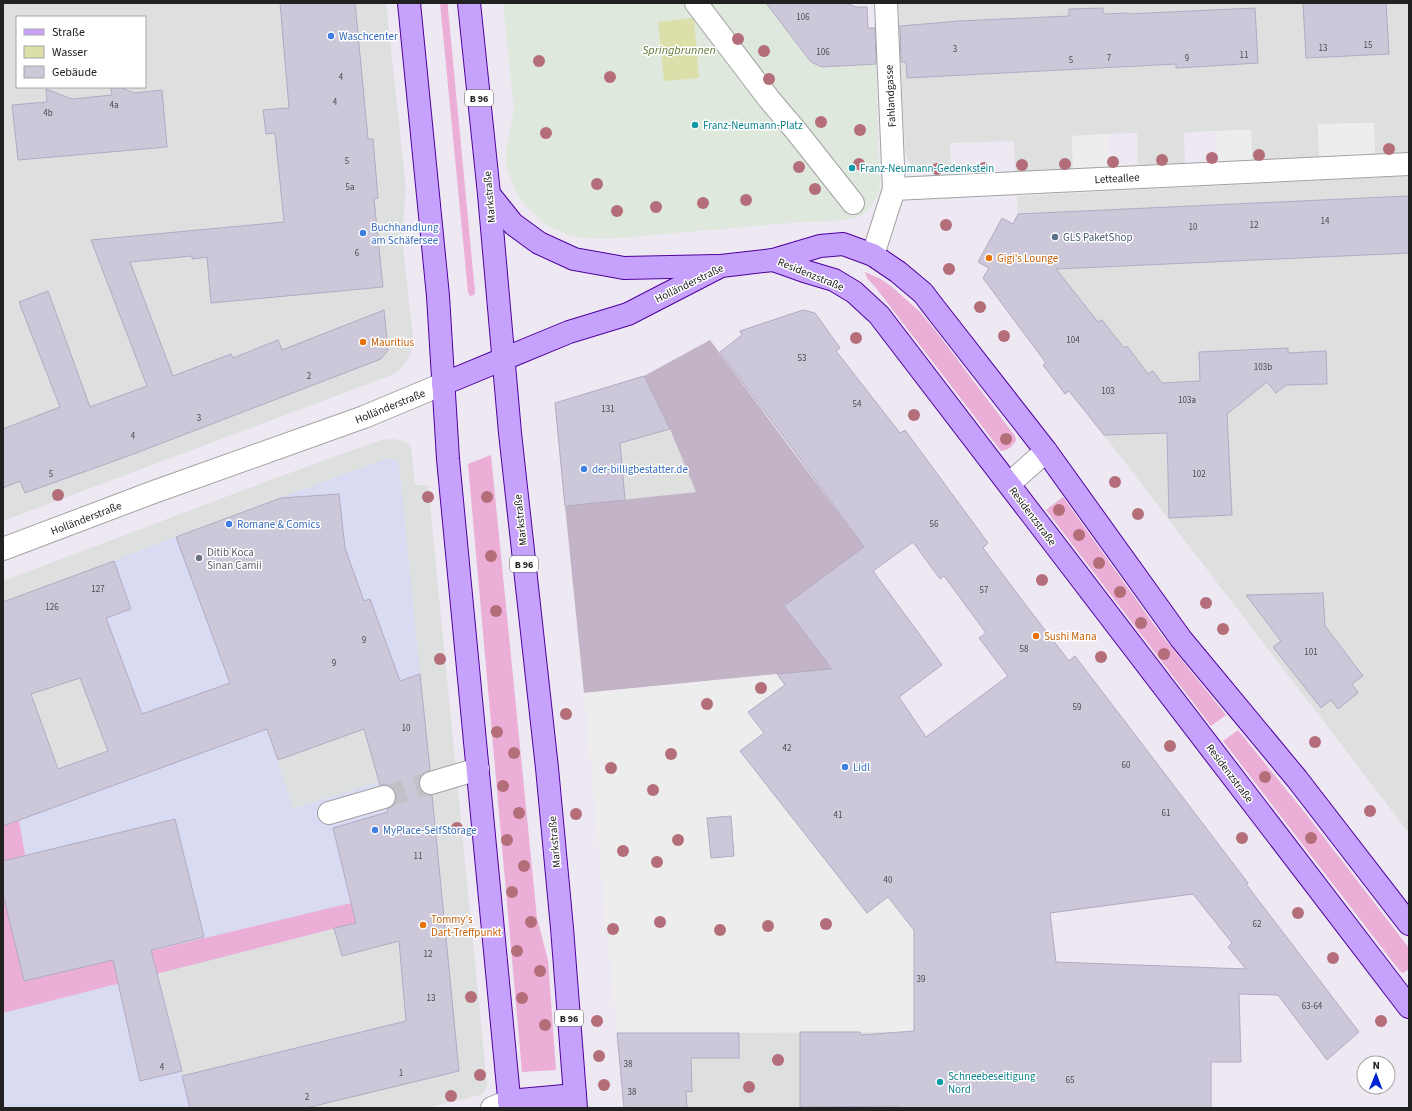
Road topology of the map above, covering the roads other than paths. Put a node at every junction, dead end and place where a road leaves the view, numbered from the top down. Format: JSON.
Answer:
{"nodes":[{"id":1,"x":409,"y":3,"type":"edge"},
{"id":2,"x":469,"y":3,"type":"edge"},
{"id":3,"x":696,"y":3,"type":"edge"},
{"id":4,"x":886,"y":3,"type":"edge"},
{"id":5,"x":1409,"y":164,"type":"edge"},
{"id":6,"x":894,"y":189,"type":"junction"},
{"id":7,"x":489,"y":194,"type":"junction"},
{"id":8,"x":853,"y":203,"type":"dead end"},
{"id":9,"x":873,"y":255,"type":"junction"},
{"id":10,"x":773,"y":260,"type":"junction"},
{"id":11,"x":721,"y":266,"type":"junction"},
{"id":12,"x":503,"y":359,"type":"junction"},
{"id":13,"x":443,"y":384,"type":"junction"},
{"id":14,"x":1046,"y":451,"type":"junction"},
{"id":15,"x":1009,"y":484,"type":"junction"},
{"id":16,"x":3,"y":549,"type":"edge"},
{"id":17,"x":478,"y":769,"type":"junction"},
{"id":18,"x":431,"y":783,"type":"tunnel mouth"},
{"id":19,"x":384,"y":797,"type":"tunnel mouth"},
{"id":20,"x":329,"y":813,"type":"dead end"},
{"id":21,"x":1409,"y":924,"type":"edge"},
{"id":22,"x":1408,"y":1004,"type":"edge"},
{"id":23,"x":576,"y":1101,"type":"edge"},
{"id":24,"x":504,"y":1106,"type":"edge"}],
"edges":[{"from":1,"to":13,"type":"main road"},
{"from":2,"to":7,"type":"main road","name":"Markstraße","number":"B 96"},
{"from":3,"to":8,"type":"street"},
{"from":4,"to":6,"type":"street","name":"Fahlandgasse"},
{"from":5,"to":6,"type":"street","name":"Letteallee"},
{"from":6,"to":9,"type":"street"},
{"from":7,"to":11,"type":"main road"},
{"from":7,"to":12,"type":"main road","name":"Markstraße","number":"B 96"},
{"from":9,"to":10,"type":"main road","name":"Residenzstraße"},
{"from":9,"to":14,"type":"main road","name":"Residenzstraße"},
{"from":10,"to":11,"type":"main road","name":"Holländerstraße"},
{"from":10,"to":15,"type":"main road","name":"Residenzstraße"},
{"from":11,"to":12,"type":"main road","name":"Holländerstraße"},
{"from":12,"to":13,"type":"main road","name":"Holländerstraße"},
{"from":12,"to":23,"type":"main road","name":"Markstraße","number":"B 96"},
{"from":13,"to":16,"type":"street","name":"Holländerstraße"},
{"from":13,"to":17,"type":"main road"},
{"from":14,"to":15,"type":"street"},
{"from":14,"to":21,"type":"main road","name":"Residenzstraße"},
{"from":15,"to":22,"type":"main road","name":"Residenzstraße"},
{"from":17,"to":18,"type":"street"},
{"from":17,"to":24,"type":"main road"},
{"from":19,"to":20,"type":"street"},
{"from":23,"to":24,"type":"main road"}]}
